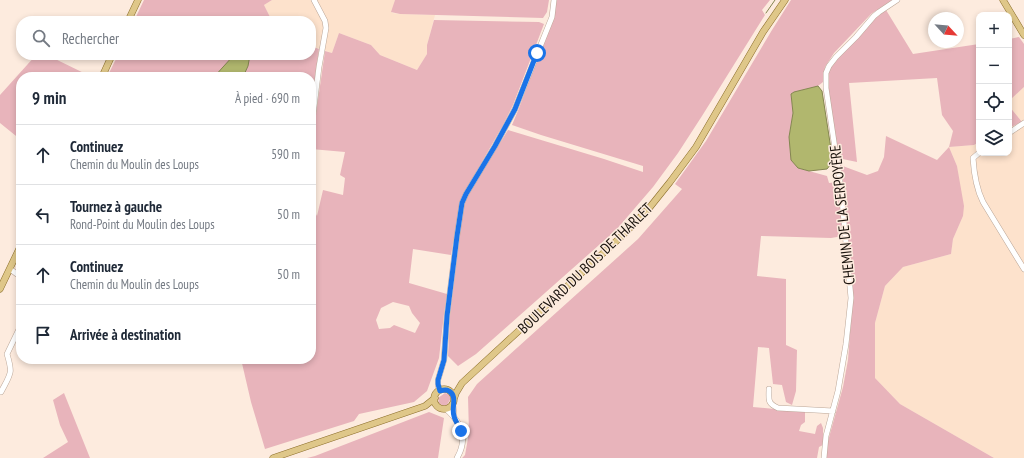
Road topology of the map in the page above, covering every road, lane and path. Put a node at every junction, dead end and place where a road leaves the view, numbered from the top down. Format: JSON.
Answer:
{"nodes":[{"id":1,"x":138,"y":0,"type":"edge"},
{"id":2,"x":314,"y":0,"type":"edge"},
{"id":3,"x":554,"y":0,"type":"edge"},
{"id":4,"x":785,"y":0,"type":"edge"},
{"id":5,"x":897,"y":0,"type":"edge"},
{"id":6,"x":1003,"y":0,"type":"edge"},
{"id":7,"x":130,"y":16,"type":"edge"},
{"id":8,"x":1024,"y":35,"type":"edge"},
{"id":9,"x":110,"y":60,"type":"edge"},
{"id":10,"x":104,"y":72,"type":"edge"},
{"id":11,"x":316,"y":91,"type":"edge"},
{"id":12,"x":1024,"y":123,"type":"edge"},
{"id":13,"x":1012,"y":131,"type":"edge"},
{"id":14,"x":976,"y":156,"type":"edge"},
{"id":15,"x":16,"y":256,"type":"edge"},
{"id":16,"x":10,"y":269,"type":"junction"},
{"id":17,"x":1024,"y":269,"type":"edge"},
{"id":18,"x":16,"y":273,"type":"edge"},
{"id":19,"x":0,"y":289,"type":"edge"},
{"id":20,"x":16,"y":335,"type":"edge"},
{"id":21,"x":462,"y":383,"type":"junction"},
{"id":22,"x":769,"y":389,"type":"dead end"},
{"id":23,"x":447,"y":390,"type":"junction"},
{"id":24,"x":440,"y":391,"type":"junction"},
{"id":25,"x":0,"y":392,"type":"edge"},
{"id":26,"x":435,"y":398,"type":"junction"},
{"id":27,"x":454,"y":402,"type":"junction"},
{"id":28,"x":425,"y":406,"type":"junction"},
{"id":29,"x":438,"y":406,"type":"junction"},
{"id":30,"x":446,"y":409,"type":"junction"},
{"id":31,"x":833,"y":411,"type":"junction"},
{"id":32,"x":454,"y":416,"type":"junction"},
{"id":33,"x":273,"y":458,"type":"edge"},
{"id":34,"x":457,"y":458,"type":"edge"},
{"id":35,"x":824,"y":458,"type":"edge"}],
"edges":[{"from":1,"to":7,"type":"main road"},
{"from":2,"to":11,"type":"street"},
{"from":3,"to":24,"type":"street"},
{"from":4,"to":21,"type":"main road","name":"BOULEVARD DU BOIS DE THARLET"},
{"from":5,"to":31,"type":"street","name":"CHEMIN DE LA SERPOYÈRE"},
{"from":6,"to":8,"type":"main road"},
{"from":9,"to":10,"type":"main road"},
{"from":12,"to":13,"type":"street"},
{"from":14,"to":17,"type":"street"},
{"from":15,"to":16,"type":"main road"},
{"from":16,"to":18,"type":"street"},
{"from":16,"to":19,"type":"main road"},
{"from":20,"to":25,"type":"street"},
{"from":21,"to":23,"type":"main road","name":"BOULEVARD DU BOIS DE THARLET"},
{"from":21,"to":27,"type":"main road","name":"BOULEVARD DU BOIS DE THARLET"},
{"from":22,"to":31,"type":"street"},
{"from":23,"to":24,"type":"main road"},
{"from":23,"to":27,"type":"main road"},
{"from":24,"to":26,"type":"main road"},
{"from":26,"to":28,"type":"main road"},
{"from":26,"to":29,"type":"main road"},
{"from":27,"to":30,"type":"main road"},
{"from":27,"to":32,"type":"street"},
{"from":28,"to":29,"type":"main road"},
{"from":28,"to":33,"type":"main road"},
{"from":29,"to":30,"type":"main road"},
{"from":30,"to":32,"type":"street"},
{"from":31,"to":35,"type":"street","name":"CHEMIN DE LA SERPOYÈRE"},
{"from":32,"to":34,"type":"street"}]}
